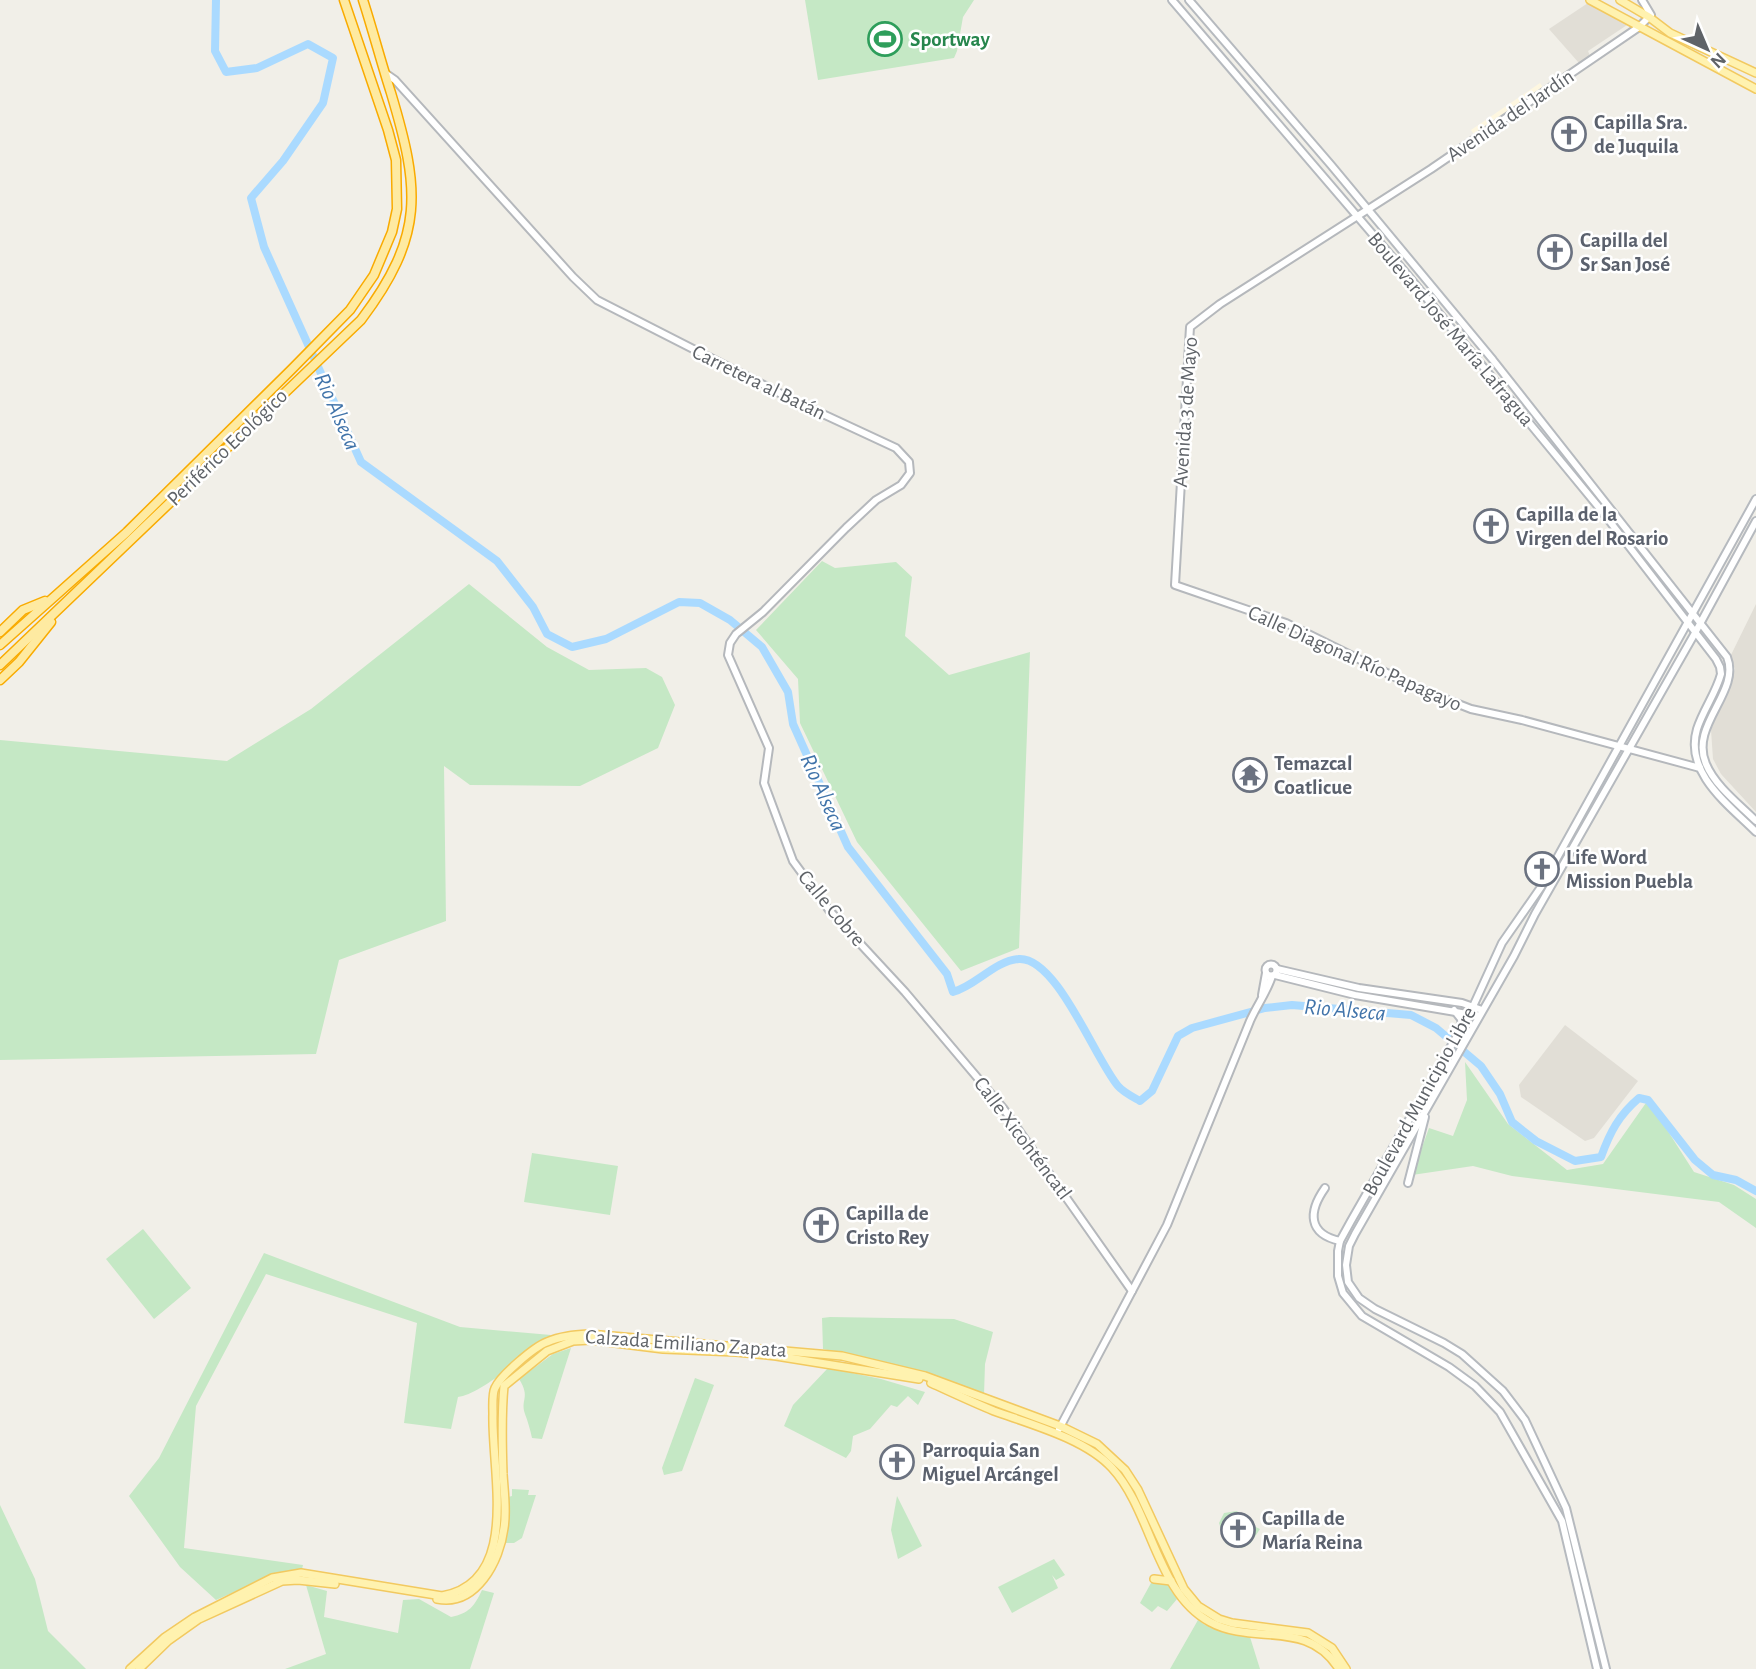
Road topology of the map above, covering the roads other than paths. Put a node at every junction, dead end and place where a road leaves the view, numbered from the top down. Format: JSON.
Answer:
{"nodes":[{"id":1,"x":344,"y":0,"type":"edge"},
{"id":2,"x":363,"y":0,"type":"edge"},
{"id":3,"x":1172,"y":0,"type":"edge"},
{"id":4,"x":1189,"y":0,"type":"edge"},
{"id":5,"x":1590,"y":0,"type":"edge"},
{"id":6,"x":1620,"y":0,"type":"edge"},
{"id":7,"x":1642,"y":0,"type":"edge"},
{"id":8,"x":1650,"y":16,"type":"junction"},
{"id":9,"x":1639,"y":27,"type":"junction"},
{"id":10,"x":385,"y":73,"type":"junction"},
{"id":11,"x":1756,"y":73,"type":"edge"},
{"id":12,"x":1756,"y":89,"type":"edge"},
{"id":13,"x":390,"y":92,"type":"junction"},
{"id":14,"x":419,"y":107,"type":"junction"},
{"id":15,"x":1367,"y":208,"type":"junction"},
{"id":16,"x":1357,"y":215,"type":"junction"},
{"id":17,"x":1756,"y":499,"type":"edge"},
{"id":18,"x":1756,"y":521,"type":"edge"},
{"id":19,"x":1175,"y":584,"type":"joint"},
{"id":20,"x":51,"y":599,"type":"junction"},
{"id":21,"x":68,"y":600,"type":"junction"},
{"id":22,"x":1693,"y":614,"type":"junction"},
{"id":23,"x":1688,"y":623,"type":"junction"},
{"id":24,"x":1701,"y":623,"type":"junction"},
{"id":25,"x":0,"y":632,"type":"edge"},
{"id":26,"x":1695,"y":634,"type":"junction"},
{"id":27,"x":0,"y":645,"type":"edge"},
{"id":28,"x":728,"y":655,"type":"joint"},
{"id":29,"x":0,"y":665,"type":"edge"},
{"id":30,"x":0,"y":680,"type":"edge"},
{"id":31,"x":1618,"y":748,"type":"junction"},
{"id":32,"x":1628,"y":750,"type":"junction"},
{"id":33,"x":1700,"y":768,"type":"junction"},
{"id":34,"x":1756,"y":821,"type":"edge"},
{"id":35,"x":1756,"y":832,"type":"edge"},
{"id":36,"x":1272,"y":973,"type":"junction"},
{"id":37,"x":905,"y":992,"type":"joint"},
{"id":38,"x":1454,"y":1010,"type":"junction"},
{"id":39,"x":1471,"y":1010,"type":"junction"},
{"id":40,"x":1481,"y":1013,"type":"junction"},
{"id":41,"x":1462,"y":1026,"type":"junction"},
{"id":42,"x":1427,"y":1107,"type":"junction"},
{"id":43,"x":1408,"y":1183,"type":"dead end"},
{"id":44,"x":1325,"y":1188,"type":"dead end"},
{"id":45,"x":1340,"y":1241,"type":"junction"},
{"id":46,"x":1132,"y":1291,"type":"junction"},
{"id":47,"x":1060,"y":1426,"type":"junction"},
{"id":48,"x":1056,"y":1435,"type":"junction"},
{"id":49,"x":1154,"y":1579,"type":"dead end"},
{"id":50,"x":1171,"y":1581,"type":"junction"},
{"id":51,"x":1598,"y":1636,"type":"junction"},
{"id":52,"x":1590,"y":1638,"type":"junction"},
{"id":53,"x":130,"y":1669,"type":"edge"},
{"id":54,"x":139,"y":1669,"type":"edge"},
{"id":55,"x":1339,"y":1669,"type":"edge"},
{"id":56,"x":1346,"y":1669,"type":"edge"},
{"id":57,"x":1597,"y":1669,"type":"edge"},
{"id":58,"x":1606,"y":1669,"type":"edge"}],
"edges":[{"from":1,"to":20,"type":"highway","name":"Periférico Ecológico"},
{"from":2,"to":10,"type":"highway","name":"Periférico Ecológico"},
{"from":3,"to":16,"type":"main road","name":"Boulevard José María Lafragua"},
{"from":4,"to":15,"type":"main road","name":"Boulevard José María Lafragua"},
{"from":5,"to":9,"type":"main road"},
{"from":6,"to":8,"type":"main road"},
{"from":7,"to":8,"type":"main road"},
{"from":8,"to":9,"type":"main road","name":"Avenida del Jardín"},
{"from":8,"to":11,"type":"main road"},
{"from":9,"to":12,"type":"main road"},
{"from":9,"to":15,"type":"main road","name":"Avenida del Jardín"},
{"from":10,"to":13,"type":"highway","name":"Periférico Ecológico"},
{"from":10,"to":14,"type":"main road","name":"Carretera al Batán"},
{"from":13,"to":14,"type":"main road","name":"Carretera al Batán"},
{"from":13,"to":21,"type":"highway","name":"Periférico Ecológico"},
{"from":14,"to":28,"type":"main road","name":"Carretera al Batán"},
{"from":15,"to":16,"type":"main road","name":"Avenida 3 de Mayo"},
{"from":15,"to":22,"type":"main road","name":"Boulevard José María Lafragua"},
{"from":16,"to":19,"type":"main road","name":"Avenida 3 de Mayo"},
{"from":16,"to":23,"type":"main road","name":"Boulevard José María Lafragua"},
{"from":17,"to":22,"type":"main road","name":"Boulevard Municipio Libre"},
{"from":18,"to":24,"type":"main road","name":"Boulevard Municipio Libre"},
{"from":19,"to":31,"type":"main road","name":"Calle Diagonal Río Papagayo"},
{"from":20,"to":25,"type":"highway"},
{"from":20,"to":27,"type":"highway","name":"Periférico Ecológico"},
{"from":21,"to":29,"type":"highway","name":"Periférico Ecológico"},
{"from":21,"to":30,"type":"highway"},
{"from":22,"to":23,"type":"main road","name":"Boulevard Municipio Libre"},
{"from":22,"to":24,"type":"main road","name":"Boulevard José María Lafragua"},
{"from":23,"to":26,"type":"main road","name":"Boulevard José María Lafragua"},
{"from":23,"to":31,"type":"main road","name":"Boulevard Municipio Libre"},
{"from":24,"to":26,"type":"main road","name":"Boulevard Municipio Libre"},
{"from":24,"to":34,"type":"main road","name":"Boulevard José María Lafragua"},
{"from":26,"to":32,"type":"main road","name":"Boulevard Municipio Libre"},
{"from":26,"to":33,"type":"main road","name":"Boulevard José María Lafragua"},
{"from":28,"to":37,"type":"main road","name":"Calle Cobre"},
{"from":31,"to":32,"type":"main road","name":"Calle Diagonal Río Papagayo"},
{"from":31,"to":39,"type":"main road","name":"Boulevard Municipio Libre"},
{"from":32,"to":33,"type":"main road","name":"Calle Diagonal Río Papagayo"},
{"from":32,"to":40,"type":"main road","name":"Boulevard Municipio Libre"},
{"from":33,"to":35,"type":"main road"},
{"from":36,"to":38,"type":"main road"},
{"from":36,"to":39,"type":"main road"},
{"from":36,"to":46,"type":"main road"},
{"from":37,"to":46,"type":"main road","name":"Calle Xicohténcatl"},
{"from":38,"to":39,"type":"main road"},
{"from":38,"to":41,"type":"main road"},
{"from":39,"to":40,"type":"main road"},
{"from":39,"to":41,"type":"main road","name":"Boulevard Municipio Libre"},
{"from":40,"to":42,"type":"main road","name":"Boulevard Municipio Libre"},
{"from":41,"to":45,"type":"main road","name":"Boulevard Municipio Libre"},
{"from":42,"to":43,"type":"main road"},
{"from":42,"to":51,"type":"main road","name":"Boulevard Municipio Libre"},
{"from":44,"to":45,"type":"main road"},
{"from":45,"to":52,"type":"main road","name":"Boulevard Municipio Libre"},
{"from":46,"to":47,"type":"main road"},
{"from":47,"to":48,"type":"main road"},
{"from":47,"to":53,"type":"main road","name":"Calzada Emiliano Zapata"},
{"from":47,"to":56,"type":"main road","name":"Calzada Emiliano Zapata"},
{"from":48,"to":50,"type":"main road","name":"Calzada Emiliano Zapata"},
{"from":48,"to":54,"type":"main road","name":"Calzada Emiliano Zapata"},
{"from":49,"to":50,"type":"main road"},
{"from":50,"to":55,"type":"main road","name":"Calzada Emiliano Zapata"},
{"from":51,"to":52,"type":"main road"},
{"from":51,"to":58,"type":"main road","name":"Boulevard Municipio Libre"},
{"from":52,"to":57,"type":"main road","name":"Boulevard Municipio Libre"}]}
